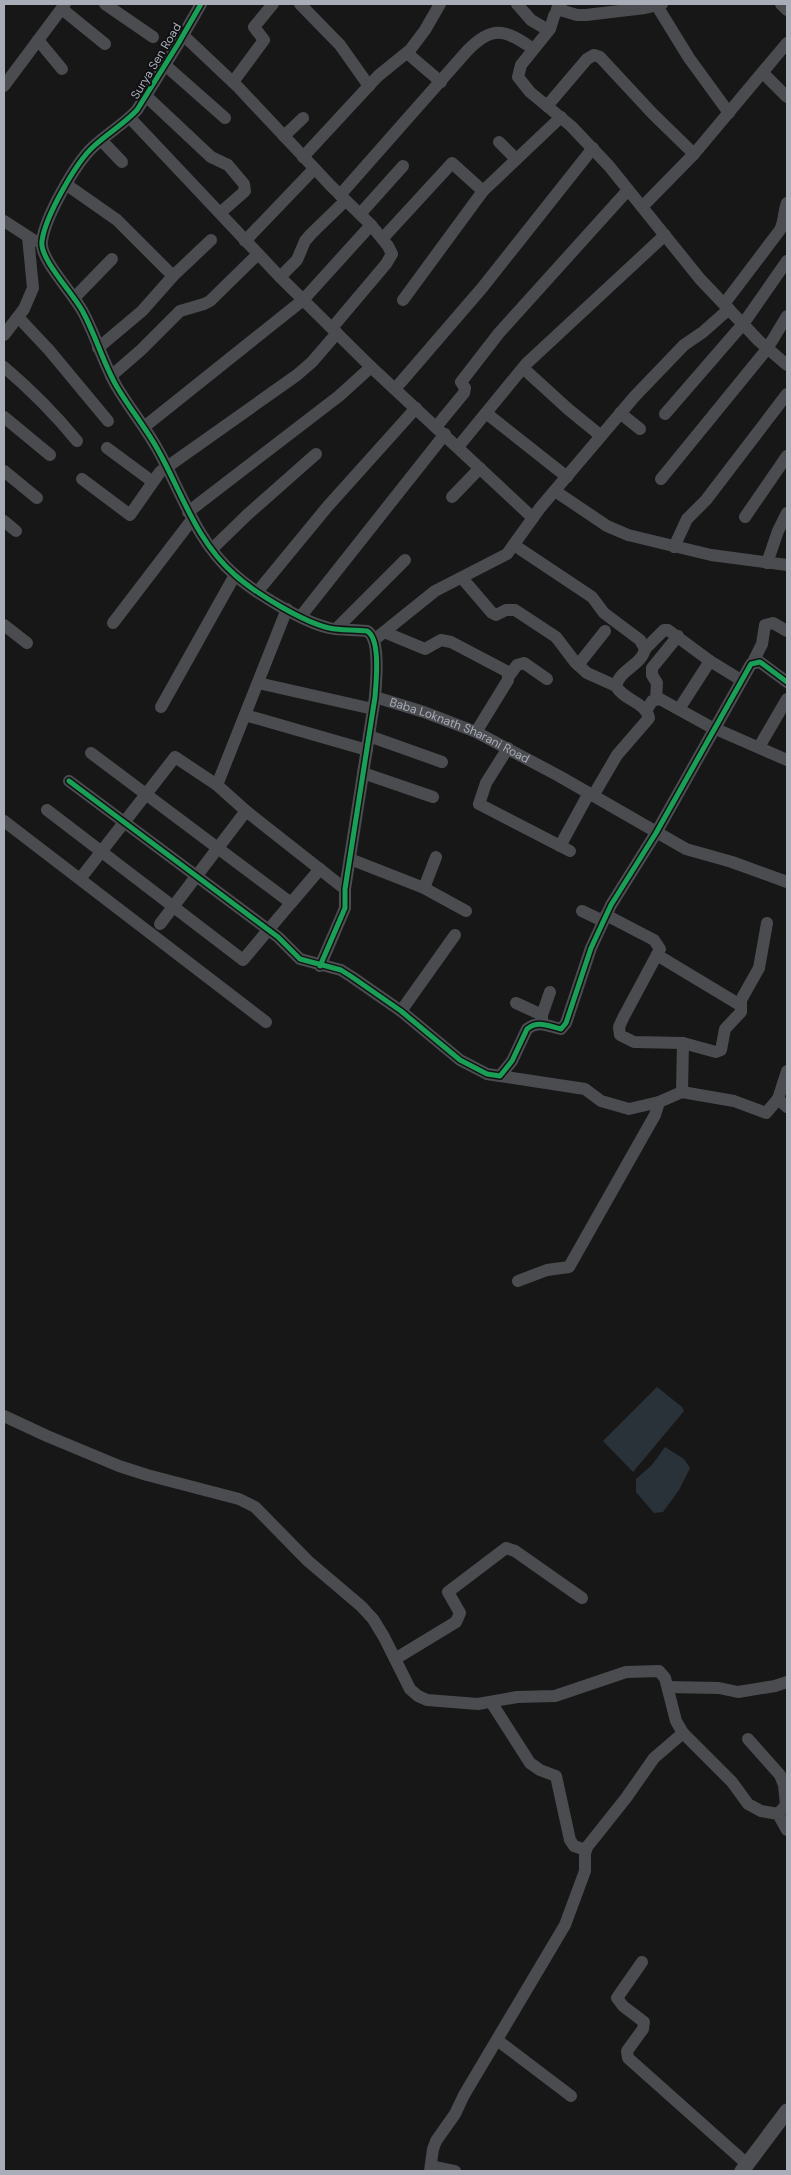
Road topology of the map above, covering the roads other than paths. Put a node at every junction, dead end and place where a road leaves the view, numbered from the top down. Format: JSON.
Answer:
{"nodes":[{"id":1,"x":105,"y":4,"type":"edge"},
{"id":2,"x":201,"y":4,"type":"edge"},
{"id":3,"x":274,"y":4,"type":"edge"},
{"id":4,"x":300,"y":4,"type":"edge"},
{"id":5,"x":440,"y":4,"type":"edge"},
{"id":6,"x":517,"y":4,"type":"edge"},
{"id":7,"x":781,"y":4,"type":"edge"},
{"id":8,"x":659,"y":5,"type":"edge"},
{"id":9,"x":64,"y":6,"type":"edge"},
{"id":10,"x":559,"y":6,"type":"edge"},
{"id":11,"x":787,"y":10,"type":"edge"},
{"id":12,"x":548,"y":30,"type":"junction"},
{"id":13,"x":183,"y":35,"type":"junction"},
{"id":14,"x":153,"y":37,"type":"dead end"},
{"id":15,"x":38,"y":40,"type":"junction"},
{"id":16,"x":787,"y":43,"type":"edge"},
{"id":17,"x":105,"y":44,"type":"dead end"},
{"id":18,"x":533,"y":49,"type":"junction"},
{"id":19,"x":407,"y":53,"type":"junction"},
{"id":20,"x":165,"y":65,"type":"junction"},
{"id":21,"x":62,"y":69,"type":"dead end"},
{"id":22,"x":763,"y":73,"type":"junction"},
{"id":23,"x":232,"y":82,"type":"junction"},
{"id":24,"x":441,"y":82,"type":"junction"},
{"id":25,"x":4,"y":86,"type":"edge"},
{"id":26,"x":369,"y":86,"type":"junction"},
{"id":27,"x":146,"y":96,"type":"junction"},
{"id":28,"x":787,"y":97,"type":"edge"},
{"id":29,"x":547,"y":106,"type":"junction"},
{"id":30,"x":729,"y":113,"type":"junction"},
{"id":31,"x":561,"y":117,"type":"junction"},
{"id":32,"x":130,"y":118,"type":"junction"},
{"id":33,"x":225,"y":118,"type":"dead end"},
{"id":34,"x":303,"y":118,"type":"dead end"},
{"id":35,"x":284,"y":136,"type":"junction"},
{"id":36,"x":101,"y":140,"type":"junction"},
{"id":37,"x":499,"y":142,"type":"dead end"},
{"id":38,"x":593,"y":148,"type":"junction"},
{"id":39,"x":694,"y":154,"type":"junction"},
{"id":40,"x":303,"y":157,"type":"junction"},
{"id":41,"x":516,"y":159,"type":"junction"},
{"id":42,"x":122,"y":162,"type":"dead end"},
{"id":43,"x":403,"y":166,"type":"dead end"},
{"id":44,"x":314,"y":169,"type":"junction"},
{"id":45,"x":67,"y":185,"type":"junction"},
{"id":46,"x":628,"y":190,"type":"junction"},
{"id":47,"x":483,"y":191,"type":"junction"},
{"id":48,"x":342,"y":198,"type":"junction"},
{"id":49,"x":787,"y":203,"type":"edge"},
{"id":50,"x":642,"y":206,"type":"junction"},
{"id":51,"x":220,"y":213,"type":"junction"},
{"id":52,"x":360,"y":214,"type":"junction"},
{"id":53,"x":786,"y":221,"type":"edge"},
{"id":54,"x":4,"y":222,"type":"edge"},
{"id":55,"x":371,"y":226,"type":"junction"},
{"id":56,"x":665,"y":235,"type":"junction"},
{"id":57,"x":28,"y":237,"type":"junction"},
{"id":58,"x":383,"y":238,"type":"junction"},
{"id":59,"x":211,"y":240,"type":"dead end"},
{"id":60,"x":245,"y":241,"type":"junction"},
{"id":61,"x":42,"y":245,"type":"junction"},
{"id":62,"x":258,"y":254,"type":"junction"},
{"id":63,"x":112,"y":260,"type":"dead end"},
{"id":64,"x":787,"y":261,"type":"edge"},
{"id":65,"x":173,"y":276,"type":"junction"},
{"id":66,"x":280,"y":277,"type":"junction"},
{"id":67,"x":75,"y":297,"type":"junction"},
{"id":68,"x":303,"y":300,"type":"junction"},
{"id":69,"x":403,"y":300,"type":"dead end"},
{"id":70,"x":727,"y":306,"type":"junction"},
{"id":71,"x":787,"y":316,"type":"edge"},
{"id":72,"x":18,"y":318,"type":"junction"},
{"id":73,"x":743,"y":324,"type":"junction"},
{"id":74,"x":334,"y":331,"type":"junction"},
{"id":75,"x":4,"y":335,"type":"edge"},
{"id":76,"x":98,"y":348,"type":"junction"},
{"id":77,"x":768,"y":349,"type":"junction"},
{"id":78,"x":787,"y":365,"type":"edge"},
{"id":79,"x":4,"y":366,"type":"edge"},
{"id":80,"x":371,"y":367,"type":"junction"},
{"id":81,"x":523,"y":368,"type":"junction"},
{"id":82,"x":111,"y":376,"type":"junction"},
{"id":83,"x":395,"y":389,"type":"junction"},
{"id":84,"x":787,"y":394,"type":"edge"},
{"id":85,"x":416,"y":408,"type":"junction"},
{"id":86,"x":486,"y":413,"type":"junction"},
{"id":87,"x":620,"y":413,"type":"junction"},
{"id":88,"x":665,"y":414,"type":"dead end"},
{"id":89,"x":4,"y":417,"type":"edge"},
{"id":90,"x":108,"y":422,"type":"dead end"},
{"id":91,"x":144,"y":427,"type":"junction"},
{"id":92,"x":640,"y":429,"type":"dead end"},
{"id":93,"x":440,"y":431,"type":"junction"},
{"id":94,"x":601,"y":436,"type":"junction"},
{"id":95,"x":77,"y":441,"type":"dead end"},
{"id":96,"x":458,"y":447,"type":"junction"},
{"id":97,"x":107,"y":448,"type":"dead end"},
{"id":98,"x":316,"y":454,"type":"dead end"},
{"id":99,"x":50,"y":455,"type":"dead end"},
{"id":100,"x":787,"y":456,"type":"edge"},
{"id":101,"x":167,"y":468,"type":"junction"},
{"id":102,"x":480,"y":468,"type":"junction"},
{"id":103,"x":4,"y":472,"type":"edge"},
{"id":104,"x":567,"y":477,"type":"junction"},
{"id":105,"x":82,"y":479,"type":"dead end"},
{"id":106,"x":661,"y":479,"type":"dead end"},
{"id":107,"x":152,"y":482,"type":"junction"},
{"id":108,"x":556,"y":491,"type":"junction"},
{"id":109,"x":452,"y":497,"type":"dead end"},
{"id":110,"x":38,"y":498,"type":"dead end"},
{"id":111,"x":787,"y":513,"type":"edge"},
{"id":112,"x":190,"y":516,"type":"junction"},
{"id":113,"x":746,"y":517,"type":"dead end"},
{"id":114,"x":533,"y":518,"type":"junction"},
{"id":115,"x":4,"y":522,"type":"edge"},
{"id":116,"x":16,"y":531,"type":"dead end"},
{"id":117,"x":514,"y":545,"type":"junction"},
{"id":118,"x":674,"y":547,"type":"junction"},
{"id":119,"x":212,"y":549,"type":"junction"},
{"id":120,"x":405,"y":560,"type":"dead end"},
{"id":121,"x":767,"y":563,"type":"junction"},
{"id":122,"x":787,"y":565,"type":"edge"},
{"id":123,"x":235,"y":575,"type":"junction"},
{"id":124,"x":462,"y":578,"type":"junction"},
{"id":125,"x":258,"y":591,"type":"junction"},
{"id":126,"x":288,"y":609,"type":"junction"},
{"id":127,"x":300,"y":616,"type":"junction"},
{"id":128,"x":113,"y":623,"type":"dead end"},
{"id":129,"x":4,"y":626,"type":"edge"},
{"id":130,"x":336,"y":629,"type":"junction"},
{"id":131,"x":787,"y":630,"type":"edge"},
{"id":132,"x":606,"y":631,"type":"dead end"},
{"id":133,"x":379,"y":636,"type":"junction"},
{"id":134,"x":678,"y":636,"type":"junction"},
{"id":135,"x":27,"y":643,"type":"dead end"},
{"id":136,"x":645,"y":649,"type":"junction"},
{"id":137,"x":710,"y":661,"type":"junction"},
{"id":138,"x":754,"y":662,"type":"junction"},
{"id":139,"x":578,"y":665,"type":"junction"},
{"id":140,"x":508,"y":676,"type":"junction"},
{"id":141,"x":547,"y":679,"type":"dead end"},
{"id":142,"x":741,"y":680,"type":"junction"},
{"id":143,"x":787,"y":682,"type":"edge"},
{"id":144,"x":258,"y":683,"type":"junction"},
{"id":145,"x":616,"y":686,"type":"junction"},
{"id":146,"x":656,"y":699,"type":"junction"},
{"id":147,"x":787,"y":699,"type":"edge"},
{"id":148,"x":374,"y":703,"type":"junction"},
{"id":149,"x":161,"y":707,"type":"dead end"},
{"id":150,"x":679,"y":709,"type":"junction"},
{"id":151,"x":646,"y":711,"type":"junction"},
{"id":152,"x":245,"y":715,"type":"junction"},
{"id":153,"x":714,"y":728,"type":"junction"},
{"id":154,"x":476,"y":732,"type":"junction"},
{"id":155,"x":369,"y":736,"type":"junction"},
{"id":156,"x":759,"y":747,"type":"junction"},
{"id":157,"x":508,"y":748,"type":"junction"},
{"id":158,"x":367,"y":750,"type":"junction"},
{"id":159,"x":90,"y":753,"type":"dead end"},
{"id":160,"x":787,"y":760,"type":"edge"},
{"id":161,"x":442,"y":762,"type":"dead end"},
{"id":162,"x":363,"y":774,"type":"junction"},
{"id":163,"x":69,"y":781,"type":"dead end"},
{"id":164,"x":217,"y":785,"type":"junction"},
{"id":165,"x":146,"y":794,"type":"junction"},
{"id":166,"x":591,"y":795,"type":"junction"},
{"id":167,"x":434,"y":797,"type":"dead end"},
{"id":168,"x":47,"y":810,"type":"dead end"},
{"id":169,"x":246,"y":811,"type":"junction"},
{"id":170,"x":4,"y":821,"type":"edge"},
{"id":171,"x":124,"y":822,"type":"junction"},
{"id":172,"x":656,"y":833,"type":"junction"},
{"id":173,"x":218,"y":848,"type":"junction"},
{"id":174,"x":102,"y":852,"type":"junction"},
{"id":175,"x":436,"y":857,"type":"dead end"},
{"id":176,"x":350,"y":859,"type":"junction"},
{"id":177,"x":320,"y":869,"type":"junction"},
{"id":178,"x":196,"y":876,"type":"junction"},
{"id":179,"x":80,"y":879,"type":"junction"},
{"id":180,"x":787,"y":882,"type":"edge"},
{"id":181,"x":424,"y":888,"type":"junction"},
{"id":182,"x":345,"y":889,"type":"junction"},
{"id":183,"x":292,"y":903,"type":"junction"},
{"id":184,"x":174,"y":906,"type":"junction"},
{"id":185,"x":466,"y":911,"type":"dead end"},
{"id":186,"x":582,"y":911,"type":"dead end"},
{"id":187,"x":605,"y":918,"type":"junction"},
{"id":188,"x":767,"y":922,"type":"dead end"},
{"id":189,"x":160,"y":924,"type":"dead end"},
{"id":190,"x":268,"y":930,"type":"junction"},
{"id":191,"x":454,"y":935,"type":"dead end"},
{"id":192,"x":657,"y":955,"type":"junction"},
{"id":193,"x":320,"y":966,"type":"junction"},
{"id":194,"x":550,"y":992,"type":"dead end"},
{"id":195,"x":516,"y":1003,"type":"dead end"},
{"id":196,"x":740,"y":1005,"type":"junction"},
{"id":197,"x":401,"y":1012,"type":"junction"},
{"id":198,"x":542,"y":1019,"type":"junction"},
{"id":199,"x":266,"y":1022,"type":"dead end"},
{"id":200,"x":683,"y":1044,"type":"junction"},
{"id":201,"x":787,"y":1071,"type":"edge"},
{"id":202,"x":787,"y":1075,"type":"edge"},
{"id":203,"x":500,"y":1076,"type":"junction"},
{"id":204,"x":682,"y":1092,"type":"junction"},
{"id":205,"x":659,"y":1102,"type":"junction"},
{"id":206,"x":782,"y":1103,"type":"edge"},
{"id":207,"x":518,"y":1281,"type":"dead end"},
{"id":208,"x":4,"y":1416,"type":"edge"},
{"id":209,"x":582,"y":1598,"type":"dead end"},
{"id":210,"x":394,"y":1659,"type":"junction"},
{"id":211,"x":787,"y":1682,"type":"edge"},
{"id":212,"x":668,"y":1687,"type":"junction"},
{"id":213,"x":491,"y":1702,"type":"junction"},
{"id":214,"x":683,"y":1733,"type":"junction"},
{"id":215,"x":748,"y":1739,"type":"dead end"},
{"id":216,"x":787,"y":1800,"type":"edge"},
{"id":217,"x":778,"y":1814,"type":"junction"},
{"id":218,"x":787,"y":1830,"type":"edge"},
{"id":219,"x":586,"y":1850,"type":"junction"},
{"id":220,"x":642,"y":1962,"type":"dead end"},
{"id":221,"x":497,"y":2040,"type":"junction"},
{"id":222,"x":571,"y":2096,"type":"dead end"},
{"id":223,"x":787,"y":2110,"type":"edge"},
{"id":224,"x":744,"y":2168,"type":"edge"},
{"id":225,"x":430,"y":2169,"type":"edge"},
{"id":226,"x":455,"y":2171,"type":"edge"}],
"edges":[{"from":1,"to":14,"type":"street"},
{"from":2,"to":13,"type":"street","name":"Surya Sen Road"},
{"from":3,"to":23,"type":"street"},
{"from":4,"to":26,"type":"street"},
{"from":5,"to":19,"type":"street"},
{"from":6,"to":12,"type":"street"},
{"from":7,"to":11,"type":"street"},
{"from":8,"to":10,"type":"street"},
{"from":8,"to":30,"type":"street"},
{"from":9,"to":15,"type":"street"},
{"from":9,"to":17,"type":"street"},
{"from":10,"to":12,"type":"street"},
{"from":12,"to":18,"type":"street"},
{"from":13,"to":20,"type":"street","name":"Surya Sen Road"},
{"from":13,"to":23,"type":"street"},
{"from":15,"to":21,"type":"street"},
{"from":15,"to":25,"type":"street"},
{"from":16,"to":22,"type":"street"},
{"from":18,"to":24,"type":"street"},
{"from":18,"to":29,"type":"street"},
{"from":19,"to":24,"type":"street"},
{"from":19,"to":26,"type":"street"},
{"from":20,"to":27,"type":"street","name":"Surya Sen Road"},
{"from":20,"to":33,"type":"street"},
{"from":22,"to":28,"type":"street"},
{"from":22,"to":30,"type":"street"},
{"from":23,"to":35,"type":"street"},
{"from":24,"to":48,"type":"street"},
{"from":26,"to":40,"type":"street"},
{"from":27,"to":32,"type":"street","name":"Surya Sen Road"},
{"from":27,"to":51,"type":"street"},
{"from":29,"to":31,"type":"street"},
{"from":29,"to":39,"type":"street"},
{"from":30,"to":39,"type":"street"},
{"from":31,"to":38,"type":"street"},
{"from":31,"to":41,"type":"street"},
{"from":32,"to":36,"type":"street","name":"Surya Sen Road"},
{"from":32,"to":51,"type":"street"},
{"from":34,"to":35,"type":"street"},
{"from":35,"to":40,"type":"street"},
{"from":36,"to":42,"type":"street"},
{"from":36,"to":45,"type":"street","name":"Surya Sen Road"},
{"from":37,"to":41,"type":"street"},
{"from":38,"to":46,"type":"street"},
{"from":38,"to":83,"type":"street"},
{"from":39,"to":50,"type":"street"},
{"from":40,"to":44,"type":"street"},
{"from":41,"to":47,"type":"street"},
{"from":43,"to":52,"type":"street"},
{"from":44,"to":48,"type":"street"},
{"from":44,"to":60,"type":"street"},
{"from":45,"to":61,"type":"street","name":"Surya Sen Road"},
{"from":45,"to":65,"type":"street"},
{"from":46,"to":50,"type":"street"},
{"from":46,"to":93,"type":"street"},
{"from":47,"to":58,"type":"street"},
{"from":47,"to":69,"type":"street"},
{"from":48,"to":52,"type":"street"},
{"from":48,"to":66,"type":"street"},
{"from":49,"to":53,"type":"street"},
{"from":50,"to":56,"type":"street"},
{"from":51,"to":60,"type":"street"},
{"from":52,"to":55,"type":"street"},
{"from":53,"to":70,"type":"street"},
{"from":54,"to":57,"type":"street"},
{"from":55,"to":58,"type":"street"},
{"from":55,"to":68,"type":"street"},
{"from":56,"to":70,"type":"street"},
{"from":56,"to":81,"type":"street"},
{"from":57,"to":61,"type":"street"},
{"from":57,"to":72,"type":"street"},
{"from":58,"to":74,"type":"street"},
{"from":59,"to":65,"type":"street"},
{"from":60,"to":62,"type":"street"},
{"from":61,"to":67,"type":"street"},
{"from":62,"to":66,"type":"street"},
{"from":62,"to":82,"type":"street"},
{"from":63,"to":67,"type":"street"},
{"from":64,"to":73,"type":"street"},
{"from":65,"to":76,"type":"street"},
{"from":66,"to":68,"type":"street"},
{"from":67,"to":76,"type":"street"},
{"from":68,"to":74,"type":"street"},
{"from":68,"to":91,"type":"street"},
{"from":70,"to":73,"type":"street"},
{"from":70,"to":87,"type":"street"},
{"from":71,"to":77,"type":"street"},
{"from":72,"to":75,"type":"street"},
{"from":72,"to":90,"type":"street"},
{"from":73,"to":77,"type":"street"},
{"from":73,"to":88,"type":"street"},
{"from":74,"to":80,"type":"street"},
{"from":74,"to":101,"type":"street"},
{"from":76,"to":82,"type":"street"},
{"from":77,"to":78,"type":"street"},
{"from":77,"to":106,"type":"street"},
{"from":79,"to":95,"type":"street"},
{"from":80,"to":83,"type":"street"},
{"from":80,"to":112,"type":"street"},
{"from":81,"to":86,"type":"street"},
{"from":81,"to":94,"type":"street"},
{"from":82,"to":91,"type":"street"},
{"from":83,"to":85,"type":"street"},
{"from":84,"to":118,"type":"street"},
{"from":85,"to":93,"type":"street"},
{"from":85,"to":125,"type":"street"},
{"from":86,"to":96,"type":"street"},
{"from":86,"to":104,"type":"street"},
{"from":87,"to":92,"type":"street"},
{"from":87,"to":94,"type":"street"},
{"from":89,"to":99,"type":"street"},
{"from":91,"to":101,"type":"street"},
{"from":93,"to":96,"type":"street"},
{"from":93,"to":127,"type":"street"},
{"from":94,"to":104,"type":"street"},
{"from":96,"to":102,"type":"street"},
{"from":97,"to":107,"type":"street"},
{"from":98,"to":119,"type":"street"},
{"from":100,"to":113,"type":"street"},
{"from":101,"to":107,"type":"street"},
{"from":101,"to":112,"type":"street"},
{"from":102,"to":109,"type":"street"},
{"from":102,"to":114,"type":"street"},
{"from":103,"to":110,"type":"street"},
{"from":104,"to":108,"type":"street"},
{"from":105,"to":107,"type":"street"},
{"from":108,"to":114,"type":"street"},
{"from":108,"to":118,"type":"street"},
{"from":111,"to":121,"type":"street"},
{"from":112,"to":119,"type":"street"},
{"from":112,"to":128,"type":"street"},
{"from":114,"to":117,"type":"street"},
{"from":115,"to":116,"type":"street"},
{"from":117,"to":124,"type":"street"},
{"from":117,"to":136,"type":"street"},
{"from":118,"to":121,"type":"street"},
{"from":119,"to":123,"type":"street"},
{"from":120,"to":130,"type":"street"},
{"from":121,"to":122,"type":"street"},
{"from":123,"to":125,"type":"street"},
{"from":123,"to":149,"type":"street"},
{"from":124,"to":133,"type":"street"},
{"from":124,"to":139,"type":"street"},
{"from":125,"to":126,"type":"street"},
{"from":126,"to":127,"type":"street"},
{"from":126,"to":144,"type":"street"},
{"from":127,"to":130,"type":"street"},
{"from":129,"to":135,"type":"street"},
{"from":130,"to":133,"type":"street"},
{"from":131,"to":138,"type":"street"},
{"from":132,"to":139,"type":"street"},
{"from":133,"to":140,"type":"street"},
{"from":133,"to":148,"type":"street","name":"Baba Loknath Sharani Road"},
{"from":134,"to":136,"type":"street"},
{"from":134,"to":137,"type":"street"},
{"from":134,"to":146,"type":"street"},
{"from":136,"to":145,"type":"street"},
{"from":137,"to":142,"type":"street"},
{"from":137,"to":150,"type":"street"},
{"from":138,"to":142,"type":"street"},
{"from":138,"to":143,"type":"street"},
{"from":139,"to":145,"type":"street"},
{"from":140,"to":141,"type":"street"},
{"from":140,"to":154,"type":"street"},
{"from":142,"to":153,"type":"street"},
{"from":144,"to":148,"type":"street"},
{"from":144,"to":152,"type":"street"},
{"from":145,"to":151,"type":"street"},
{"from":146,"to":150,"type":"street"},
{"from":146,"to":151,"type":"street"},
{"from":147,"to":156,"type":"street"},
{"from":148,"to":154,"type":"street","name":"Baba Loknath Sharani Road"},
{"from":148,"to":155,"type":"street"},
{"from":150,"to":153,"type":"street"},
{"from":151,"to":166,"type":"street"},
{"from":152,"to":158,"type":"street"},
{"from":152,"to":164,"type":"street"},
{"from":153,"to":156,"type":"street"},
{"from":153,"to":172,"type":"street"},
{"from":154,"to":157,"type":"street","name":"Baba Loknath Sharani Road"},
{"from":155,"to":158,"type":"street"},
{"from":155,"to":161,"type":"street"},
{"from":156,"to":160,"type":"street"},
{"from":157,"to":166,"type":"street","name":"Baba Loknath Sharani Road"},
{"from":157,"to":166,"type":"street"},
{"from":158,"to":162,"type":"street"},
{"from":159,"to":165,"type":"street"},
{"from":162,"to":167,"type":"street"},
{"from":162,"to":176,"type":"street"},
{"from":163,"to":171,"type":"street"},
{"from":164,"to":165,"type":"street"},
{"from":164,"to":169,"type":"street"},
{"from":165,"to":171,"type":"street"},
{"from":165,"to":173,"type":"street"},
{"from":166,"to":172,"type":"street","name":"Baba Loknath Sharani Road"},
{"from":168,"to":174,"type":"street"},
{"from":169,"to":173,"type":"street"},
{"from":169,"to":177,"type":"street"},
{"from":170,"to":179,"type":"street"},
{"from":171,"to":174,"type":"street"},
{"from":171,"to":178,"type":"street"},
{"from":172,"to":180,"type":"street","name":"Baba Loknath Sharani Road"},
{"from":172,"to":187,"type":"street"},
{"from":173,"to":178,"type":"street"},
{"from":173,"to":183,"type":"street"},
{"from":174,"to":179,"type":"street"},
{"from":174,"to":184,"type":"street"},
{"from":175,"to":181,"type":"street"},
{"from":176,"to":181,"type":"street"},
{"from":176,"to":182,"type":"street"},
{"from":177,"to":182,"type":"street"},
{"from":177,"to":183,"type":"street"},
{"from":178,"to":184,"type":"street"},
{"from":178,"to":190,"type":"street"},
{"from":179,"to":199,"type":"street"},
{"from":181,"to":185,"type":"street"},
{"from":182,"to":193,"type":"street"},
{"from":183,"to":190,"type":"street"},
{"from":184,"to":189,"type":"street"},
{"from":184,"to":190,"type":"street"},
{"from":186,"to":187,"type":"street"},
{"from":187,"to":192,"type":"street"},
{"from":187,"to":198,"type":"street"},
{"from":188,"to":196,"type":"street"},
{"from":190,"to":193,"type":"street"},
{"from":191,"to":197,"type":"street"},
{"from":192,"to":196,"type":"street"},
{"from":192,"to":200,"type":"street"},
{"from":193,"to":197,"type":"street"},
{"from":194,"to":198,"type":"street"},
{"from":195,"to":198,"type":"street"},
{"from":196,"to":200,"type":"street"},
{"from":197,"to":203,"type":"street"},
{"from":198,"to":203,"type":"street"},
{"from":200,"to":204,"type":"street"},
{"from":201,"to":202,"type":"street"},
{"from":202,"to":206,"type":"street"},
{"from":203,"to":205,"type":"street"},
{"from":204,"to":205,"type":"street"},
{"from":204,"to":206,"type":"street"},
{"from":205,"to":207,"type":"street"},
{"from":208,"to":210,"type":"street"},
{"from":209,"to":210,"type":"street"},
{"from":210,"to":213,"type":"street"},
{"from":211,"to":212,"type":"street"},
{"from":212,"to":213,"type":"street"},
{"from":212,"to":214,"type":"street"},
{"from":213,"to":219,"type":"street"},
{"from":214,"to":217,"type":"street"},
{"from":214,"to":219,"type":"street"},
{"from":215,"to":216,"type":"street"},
{"from":216,"to":217,"type":"street"},
{"from":217,"to":218,"type":"street"},
{"from":219,"to":221,"type":"street"},
{"from":220,"to":224,"type":"street"},
{"from":221,"to":222,"type":"street"},
{"from":221,"to":225,"type":"street"},
{"from":223,"to":224,"type":"main road"},
{"from":225,"to":226,"type":"street"}]}
